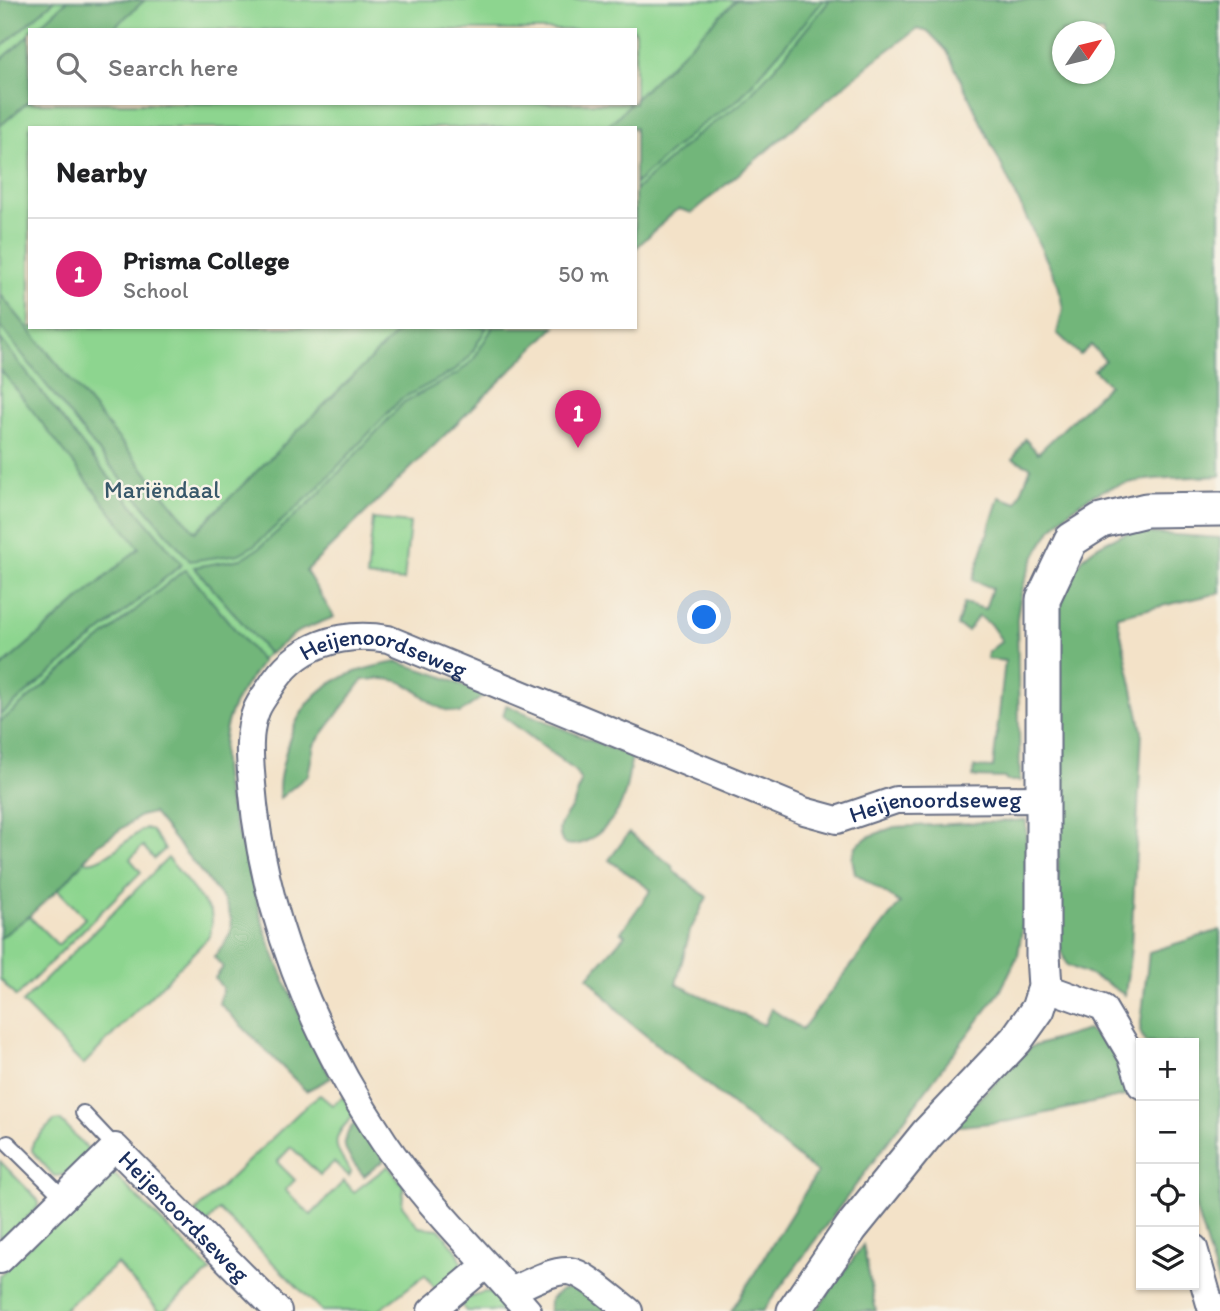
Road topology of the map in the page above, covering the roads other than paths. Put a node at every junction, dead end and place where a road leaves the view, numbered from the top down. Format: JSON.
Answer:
{"nodes":[{"id":1,"x":1220,"y":509,"type":"edge"},
{"id":2,"x":1043,"y":799,"type":"junction"},
{"id":3,"x":1045,"y":987,"type":"junction"},
{"id":4,"x":1136,"y":1069,"type":"edge"},
{"id":5,"x":83,"y":1113,"type":"dead end"},
{"id":6,"x":8,"y":1143,"type":"dead end"},
{"id":7,"x":115,"y":1147,"type":"junction"},
{"id":8,"x":63,"y":1198,"type":"junction"},
{"id":9,"x":0,"y":1259,"type":"edge"},
{"id":10,"x":486,"y":1265,"type":"junction"},
{"id":11,"x":1199,"y":1266,"type":"edge"},
{"id":12,"x":510,"y":1291,"type":"junction"},
{"id":13,"x":278,"y":1311,"type":"edge"},
{"id":14,"x":431,"y":1311,"type":"edge"},
{"id":15,"x":528,"y":1311,"type":"edge"},
{"id":16,"x":629,"y":1311,"type":"edge"},
{"id":17,"x":794,"y":1311,"type":"edge"},
{"id":18,"x":1212,"y":1311,"type":"edge"}],
"edges":[{"from":1,"to":2,"type":"street","name":"Heijenoordseweg"},
{"from":2,"to":3,"type":"street","name":"Heijenoordseweg"},
{"from":2,"to":10,"type":"street","name":"Heijenoordseweg"},
{"from":3,"to":4,"type":"street"},
{"from":3,"to":17,"type":"street","name":"Heijenoordseweg"},
{"from":5,"to":7,"type":"lane"},
{"from":6,"to":8,"type":"lane"},
{"from":7,"to":8,"type":"street","name":"Heijenoordseweg"},
{"from":7,"to":13,"type":"street","name":"Heijenoordseweg"},
{"from":8,"to":9,"type":"street","name":"Heijenoordseweg"},
{"from":10,"to":12,"type":"street","name":"Heijenoordseweg"},
{"from":10,"to":14,"type":"street"},
{"from":11,"to":18,"type":"street"},
{"from":12,"to":15,"type":"street","name":"Heijenoordseweg"},
{"from":12,"to":16,"type":"street"}]}
